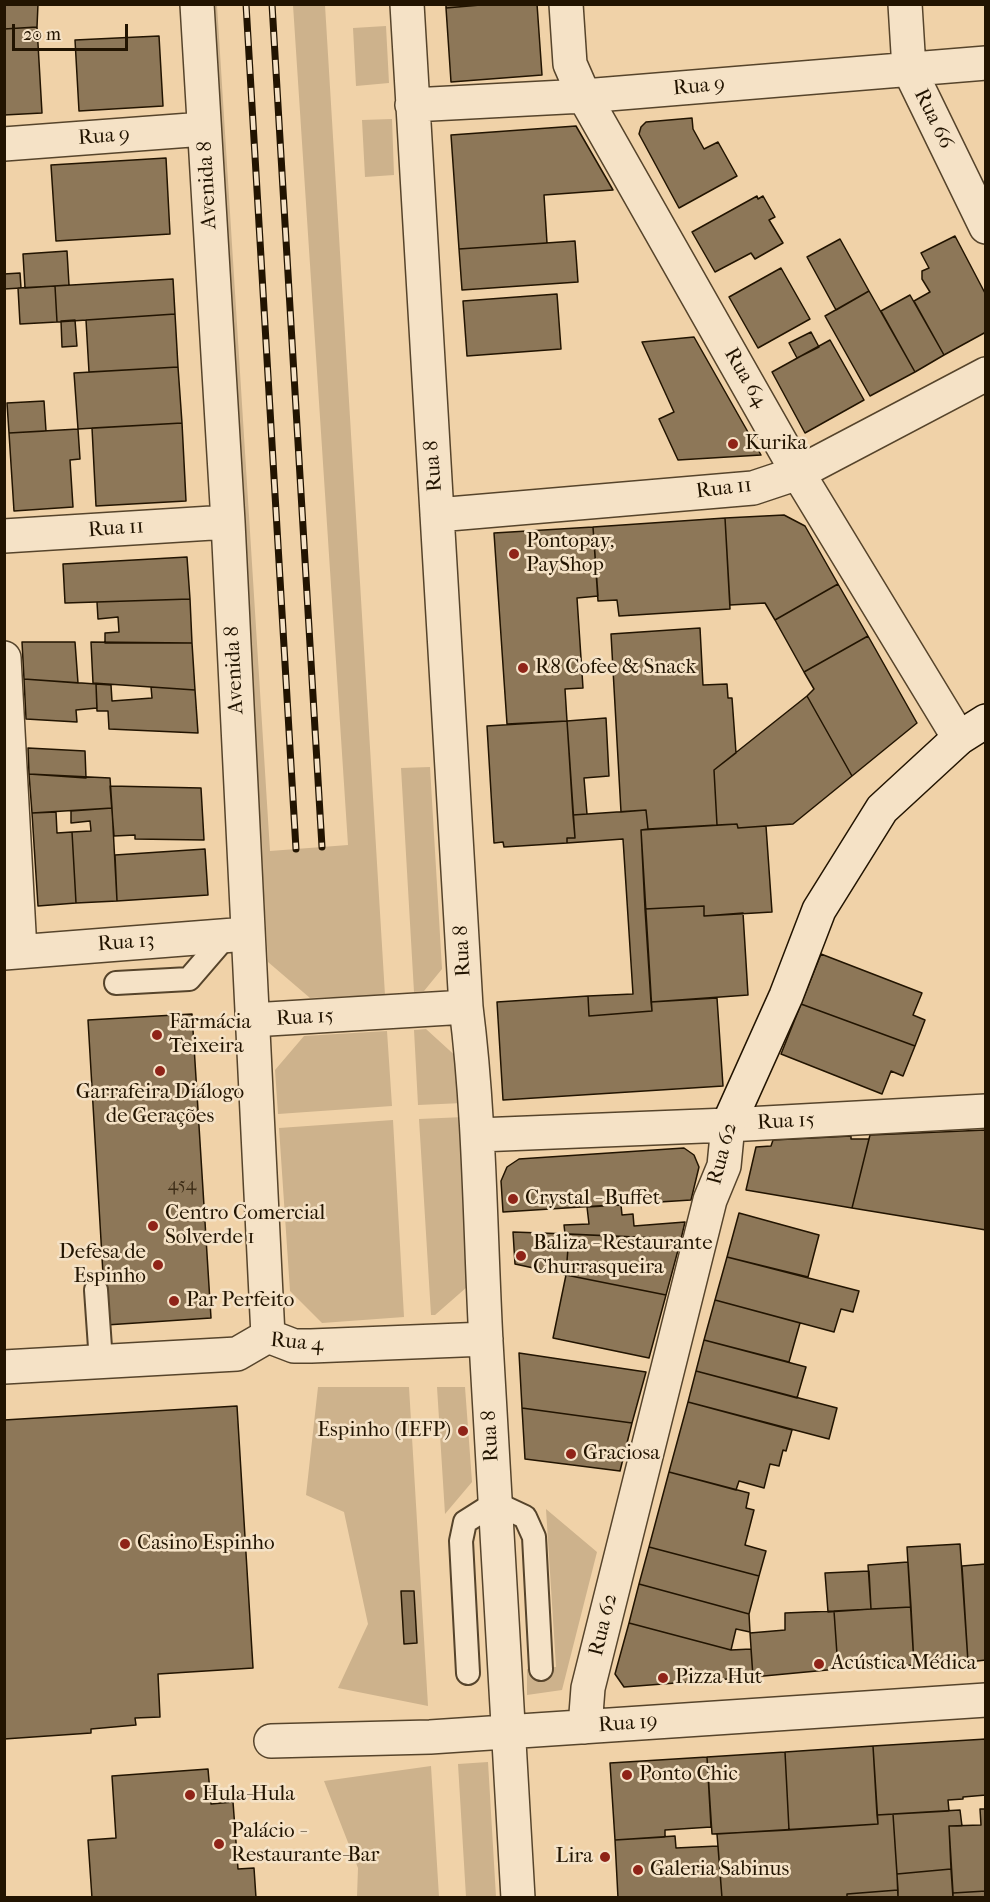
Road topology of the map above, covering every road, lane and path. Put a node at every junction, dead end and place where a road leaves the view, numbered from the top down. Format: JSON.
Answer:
{"nodes":[{"id":1,"x":196,"y":4,"type":"edge"},
{"id":2,"x":406,"y":4,"type":"edge"},
{"id":3,"x":566,"y":4,"type":"edge"},
{"id":4,"x":905,"y":4,"type":"edge"},
{"id":5,"x":986,"y":63,"type":"edge"},
{"id":6,"x":909,"y":69,"type":"junction"},
{"id":7,"x":584,"y":96,"type":"junction"},
{"id":8,"x":412,"y":105,"type":"junction"},
{"id":9,"x":204,"y":129,"type":"junction"},
{"id":10,"x":4,"y":144,"type":"edge"},
{"id":11,"x":986,"y":227,"type":"edge"},
{"id":12,"x":986,"y":374,"type":"edge"},
{"id":13,"x":798,"y":473,"type":"junction"},
{"id":14,"x":437,"y":515,"type":"junction"},
{"id":15,"x":228,"y":522,"type":"junction"},
{"id":16,"x":4,"y":536,"type":"edge"},
{"id":17,"x":4,"y":658,"type":"edge"},
{"id":18,"x":972,"y":730,"type":"edge"},
{"id":19,"x":4,"y":876,"type":"edge"},
{"id":20,"x":236,"y":935,"type":"junction"},
{"id":21,"x":10,"y":945,"type":"edge"},
{"id":22,"x":116,"y":983,"type":"dead end"},
{"id":23,"x":466,"y":1007,"type":"junction"},
{"id":24,"x":252,"y":1020,"type":"junction"},
{"id":25,"x":986,"y":1111,"type":"edge"},
{"id":26,"x":728,"y":1125,"type":"junction"},
{"id":27,"x":478,"y":1135,"type":"junction"},
{"id":28,"x":96,"y":1290,"type":"dead end"},
{"id":29,"x":268,"y":1336,"type":"junction"},
{"id":30,"x":486,"y":1339,"type":"junction"},
{"id":31,"x":101,"y":1362,"type":"junction"},
{"id":32,"x":4,"y":1367,"type":"edge"},
{"id":33,"x":495,"y":1503,"type":"junction"},
{"id":34,"x":541,"y":1669,"type":"dead end"},
{"id":35,"x":468,"y":1673,"type":"dead end"},
{"id":36,"x":986,"y":1700,"type":"edge"},
{"id":37,"x":585,"y":1727,"type":"junction"},
{"id":38,"x":508,"y":1732,"type":"junction"},
{"id":39,"x":271,"y":1741,"type":"dead end"},
{"id":40,"x":518,"y":1898,"type":"edge"}],
"edges":[{"from":1,"to":9,"type":"street","name":"Avenida 8"},
{"from":2,"to":8,"type":"street","name":"Rua 8"},
{"from":3,"to":7,"type":"street","name":"Rua 64"},
{"from":4,"to":6,"type":"street","name":"Rua 66"},
{"from":5,"to":6,"type":"street","name":"Rua 9"},
{"from":6,"to":7,"type":"street","name":"Rua 9"},
{"from":6,"to":11,"type":"street","name":"Rua 66"},
{"from":7,"to":8,"type":"street","name":"Rua 9"},
{"from":7,"to":13,"type":"street","name":"Rua 64"},
{"from":8,"to":14,"type":"street","name":"Rua 8"},
{"from":9,"to":10,"type":"street","name":"Rua 9"},
{"from":9,"to":15,"type":"street","name":"Avenida 8"},
{"from":12,"to":13,"type":"street","name":"Rua 11"},
{"from":13,"to":14,"type":"street","name":"Rua 11"},
{"from":13,"to":18,"type":"street","name":"Rua 64"},
{"from":14,"to":23,"type":"street","name":"Rua 8"},
{"from":15,"to":16,"type":"street","name":"Rua 11"},
{"from":15,"to":20,"type":"street","name":"Avenida 8"},
{"from":17,"to":21,"type":"street"},
{"from":18,"to":26,"type":"street","name":"Rua 62"},
{"from":19,"to":21,"type":"street"},
{"from":20,"to":21,"type":"street","name":"Rua 13"},
{"from":20,"to":22,"type":"lane"},
{"from":20,"to":24,"type":"street","name":"Avenida 8"},
{"from":23,"to":24,"type":"street","name":"Rua 15"},
{"from":23,"to":27,"type":"street","name":"Rua 8"},
{"from":24,"to":29,"type":"street","name":"Avenida 8"},
{"from":25,"to":26,"type":"street","name":"Rua 15"},
{"from":26,"to":27,"type":"street","name":"Rua 15"},
{"from":26,"to":37,"type":"street","name":"Rua 62"},
{"from":27,"to":30,"type":"street","name":"Rua 8"},
{"from":28,"to":31,"type":"lane"},
{"from":29,"to":30,"type":"street","name":"Rua 4"},
{"from":29,"to":31,"type":"street","name":"Rua 4"},
{"from":30,"to":33,"type":"street","name":"Rua 8"},
{"from":31,"to":32,"type":"street","name":"Rua 4"},
{"from":33,"to":34,"type":"lane"},
{"from":33,"to":35,"type":"lane"},
{"from":33,"to":38,"type":"street","name":"Rua 8"},
{"from":36,"to":37,"type":"street","name":"Rua 19"},
{"from":37,"to":38,"type":"street","name":"Rua 19"},
{"from":38,"to":39,"type":"street","name":"Rua 19"},
{"from":38,"to":40,"type":"street","name":"Rua 8"}]}
